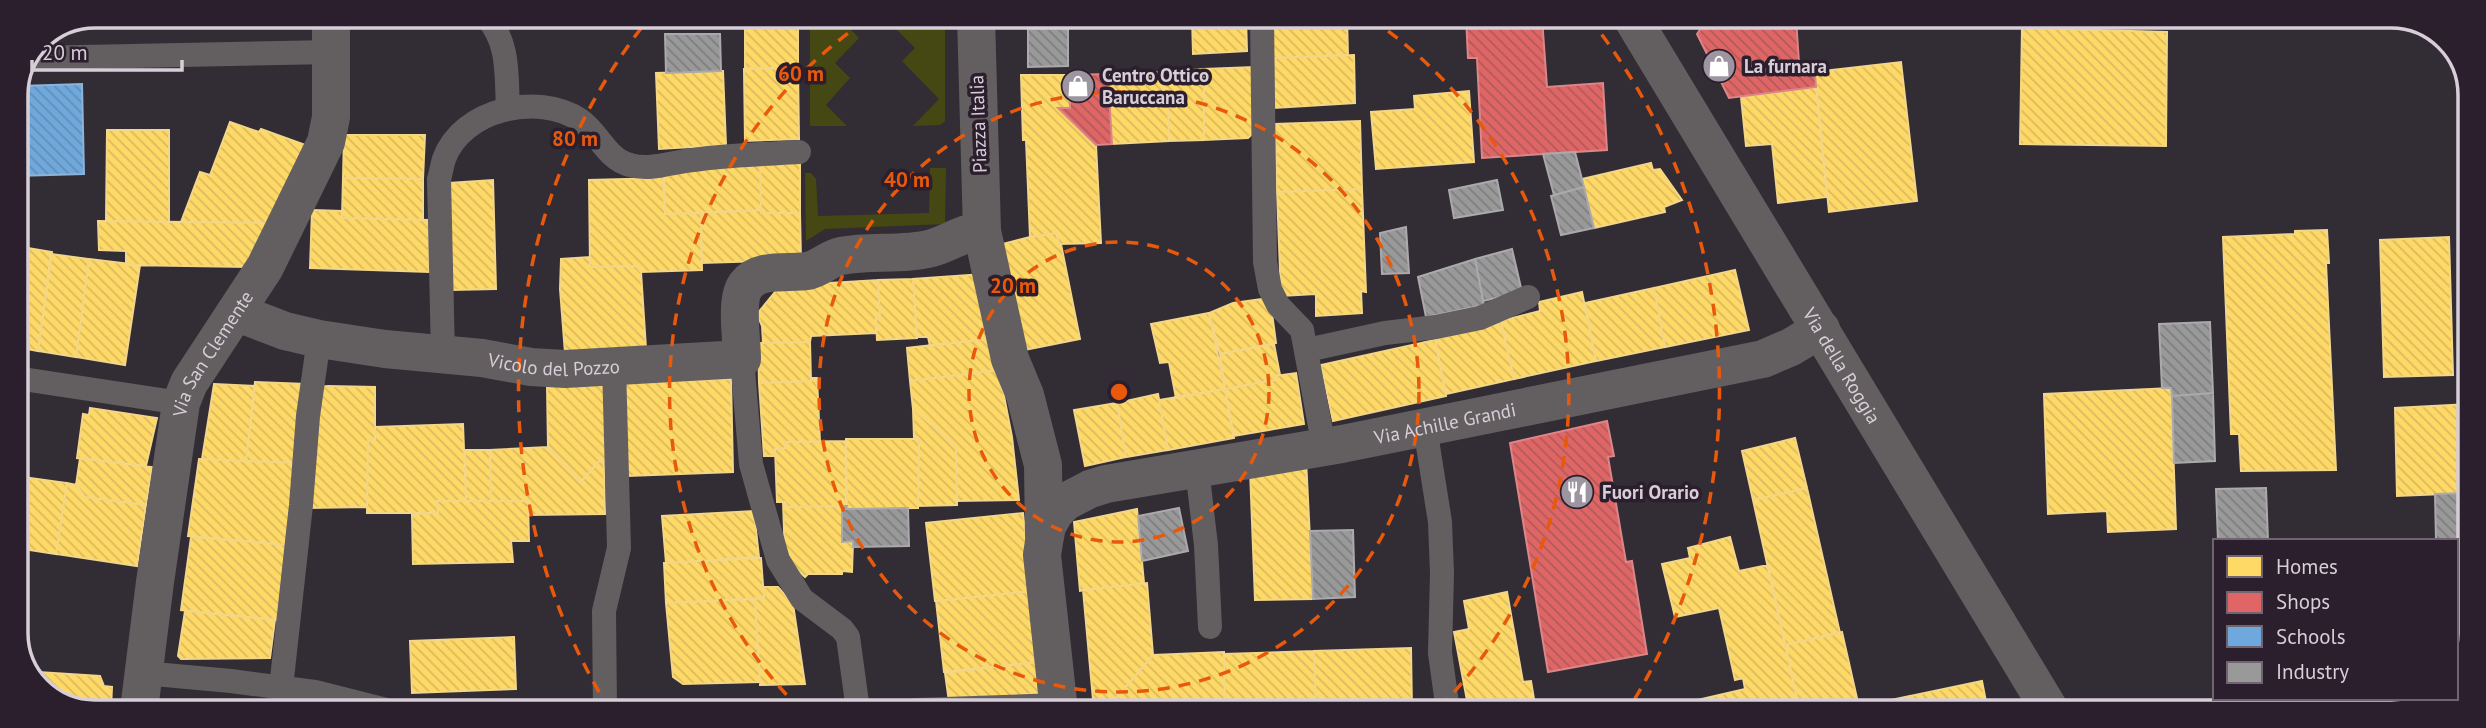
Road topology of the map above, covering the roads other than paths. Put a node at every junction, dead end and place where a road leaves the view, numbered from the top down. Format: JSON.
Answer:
{"nodes":[{"id":1,"x":496,"y":28,"type":"edge"},
{"id":2,"x":976,"y":28,"type":"edge"},
{"id":3,"x":1262,"y":28,"type":"edge"},
{"id":4,"x":1638,"y":28,"type":"edge"},
{"id":5,"x":331,"y":34,"type":"edge"},
{"id":6,"x":40,"y":57,"type":"edge"},
{"id":7,"x":508,"y":109,"type":"junction"},
{"id":8,"x":799,"y":152,"type":"dead end"},
{"id":9,"x":982,"y":231,"type":"junction"},
{"id":10,"x":1528,"y":297,"type":"dead end"},
{"id":11,"x":237,"y":313,"type":"junction"},
{"id":12,"x":1821,"y":329,"type":"junction"},
{"id":13,"x":319,"y":339,"type":"junction"},
{"id":14,"x":1307,"y":350,"type":"junction"},
{"id":15,"x":443,"y":355,"type":"junction"},
{"id":16,"x":742,"y":359,"type":"junction"},
{"id":17,"x":614,"y":366,"type":"junction"},
{"id":18,"x":28,"y":380,"type":"edge"},
{"id":19,"x":181,"y":403,"type":"junction"},
{"id":20,"x":1425,"y":427,"type":"junction"},
{"id":21,"x":1324,"y":447,"type":"junction"},
{"id":22,"x":1042,"y":465,"type":"junction"},
{"id":23,"x":1197,"y":469,"type":"junction"},
{"id":24,"x":1077,"y":495,"type":"junction"},
{"id":25,"x":1044,"y":542,"type":"junction"},
{"id":26,"x":1210,"y":627,"type":"dead end"},
{"id":27,"x":281,"y":688,"type":"junction"},
{"id":28,"x":141,"y":691,"type":"edge"},
{"id":29,"x":347,"y":700,"type":"edge"},
{"id":30,"x":605,"y":700,"type":"edge"},
{"id":31,"x":857,"y":700,"type":"edge"},
{"id":32,"x":1058,"y":700,"type":"edge"},
{"id":33,"x":1446,"y":700,"type":"edge"},
{"id":34,"x":2045,"y":700,"type":"edge"}],
"edges":[{"from":1,"to":7,"type":"lane"},
{"from":2,"to":9,"type":"street","name":"Piazza Italia"},
{"from":3,"to":14,"type":"lane"},
{"from":4,"to":12,"type":"street","name":"Via della Roggia"},
{"from":5,"to":6,"type":"lane"},
{"from":5,"to":11,"type":"street","name":"Via San Clemente"},
{"from":7,"to":8,"type":"lane"},
{"from":7,"to":15,"type":"lane"},
{"from":9,"to":16,"type":"street"},
{"from":9,"to":22,"type":"street","name":"Piazza Italia"},
{"from":10,"to":14,"type":"lane"},
{"from":11,"to":13,"type":"street","name":"Vicolo del Pozzo"},
{"from":11,"to":19,"type":"street","name":"Via San Clemente"},
{"from":12,"to":20,"type":"street","name":"Via Achille Grandi"},
{"from":12,"to":34,"type":"street","name":"Via della Roggia"},
{"from":13,"to":15,"type":"street","name":"Vicolo del Pozzo"},
{"from":13,"to":27,"type":"lane"},
{"from":14,"to":21,"type":"lane"},
{"from":15,"to":17,"type":"street","name":"Vicolo del Pozzo"},
{"from":16,"to":17,"type":"street","name":"Vicolo del Pozzo"},
{"from":16,"to":31,"type":"lane"},
{"from":17,"to":30,"type":"lane"},
{"from":18,"to":19,"type":"lane"},
{"from":19,"to":28,"type":"street","name":"Via San Clemente"},
{"from":20,"to":21,"type":"street","name":"Via Achille Grandi"},
{"from":20,"to":33,"type":"lane"},
{"from":21,"to":23,"type":"street","name":"Via Achille Grandi"},
{"from":22,"to":24,"type":"street"},
{"from":22,"to":25,"type":"street","name":"Piazza Italia"},
{"from":23,"to":24,"type":"street","name":"Via Achille Grandi"},
{"from":23,"to":26,"type":"lane"},
{"from":24,"to":25,"type":"street"},
{"from":25,"to":32,"type":"street","name":"Piazza Italia"},
{"from":27,"to":28,"type":"lane"},
{"from":27,"to":29,"type":"lane"}]}
